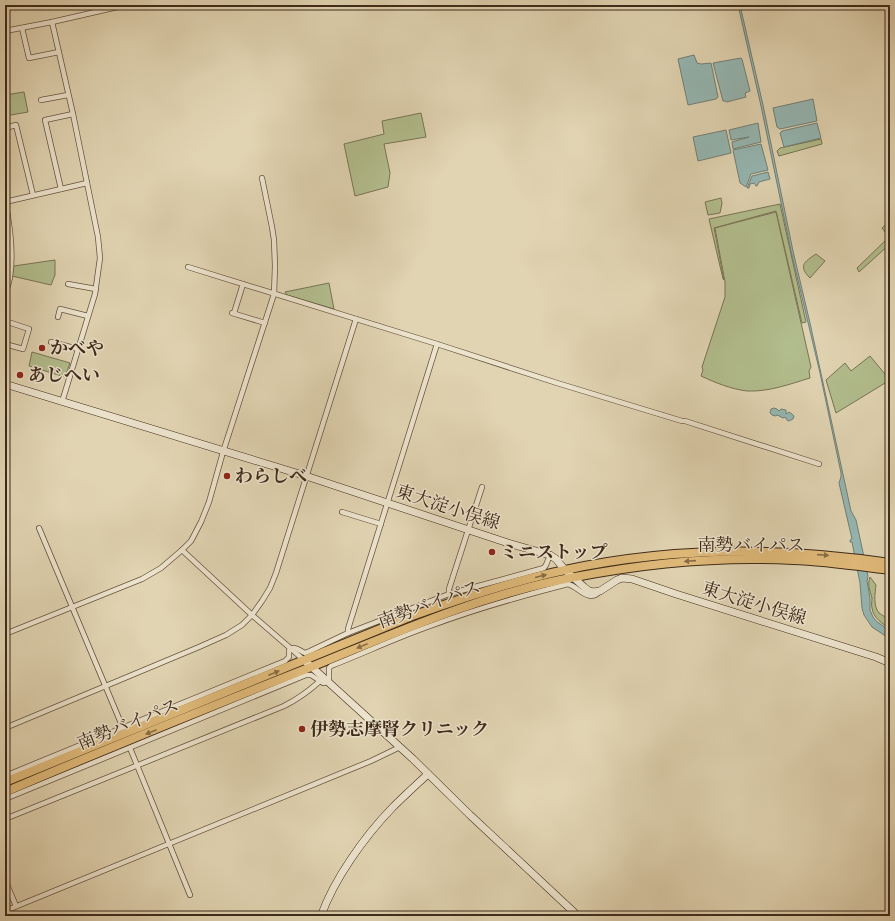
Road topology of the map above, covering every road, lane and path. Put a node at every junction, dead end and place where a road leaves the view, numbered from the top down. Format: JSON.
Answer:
{"nodes":[{"id":1,"x":126,"y":5,"type":"edge"},
{"id":2,"x":52,"y":22,"type":"junction"},
{"id":3,"x":22,"y":28,"type":"junction"},
{"id":4,"x":5,"y":31,"type":"edge"},
{"id":5,"x":59,"y":52,"type":"junction"},
{"id":6,"x":68,"y":95,"type":"junction"},
{"id":7,"x":41,"y":100,"type":"dead end"},
{"id":8,"x":73,"y":114,"type":"junction"},
{"id":9,"x":5,"y":128,"type":"edge"},
{"id":10,"x":262,"y":178,"type":"dead end"},
{"id":11,"x":87,"y":183,"type":"junction"},
{"id":12,"x":61,"y":189,"type":"junction"},
{"id":13,"x":33,"y":195,"type":"junction"},
{"id":14,"x":5,"y":201,"type":"edge"},
{"id":15,"x":188,"y":267,"type":"dead end"},
{"id":16,"x":68,"y":284,"type":"dead end"},
{"id":17,"x":243,"y":284,"type":"junction"},
{"id":18,"x":96,"y":289,"type":"junction"},
{"id":19,"x":274,"y":294,"type":"junction"},
{"id":20,"x":5,"y":295,"type":"edge"},
{"id":21,"x":88,"y":316,"type":"junction"},
{"id":22,"x":58,"y":317,"type":"dead end"},
{"id":23,"x":356,"y":319,"type":"junction"},
{"id":24,"x":5,"y":321,"type":"edge"},
{"id":25,"x":265,"y":322,"type":"junction"},
{"id":26,"x":51,"y":342,"type":"dead end"},
{"id":27,"x":5,"y":344,"type":"edge"},
{"id":28,"x":437,"y":344,"type":"junction"},
{"id":29,"x":78,"y":349,"type":"junction"},
{"id":30,"x":5,"y":384,"type":"edge"},
{"id":31,"x":62,"y":402,"type":"junction"},
{"id":32,"x":223,"y":452,"type":"junction"},
{"id":33,"x":819,"y":464,"type":"dead end"},
{"id":34,"x":306,"y":476,"type":"junction"},
{"id":35,"x":482,"y":487,"type":"dead end"},
{"id":36,"x":388,"y":503,"type":"junction"},
{"id":37,"x":342,"y":512,"type":"dead end"},
{"id":38,"x":381,"y":524,"type":"junction"},
{"id":39,"x":39,"y":528,"type":"dead end"},
{"id":40,"x":469,"y":530,"type":"junction"},
{"id":41,"x":182,"y":550,"type":"junction"},
{"id":42,"x":550,"y":555,"type":"junction"},
{"id":43,"x":853,"y":562,"type":"junction"},
{"id":44,"x":890,"y":563,"type":"edge"},
{"id":45,"x":869,"y":564,"type":"junction"},
{"id":46,"x":565,"y":570,"type":"junction"},
{"id":47,"x":890,"y":570,"type":"edge"},
{"id":48,"x":573,"y":577,"type":"junction"},
{"id":49,"x":600,"y":592,"type":"junction"},
{"id":50,"x":449,"y":594,"type":"junction"},
{"id":51,"x":72,"y":607,"type":"junction"},
{"id":52,"x":252,"y":615,"type":"junction"},
{"id":53,"x":348,"y":633,"type":"junction"},
{"id":54,"x":5,"y":634,"type":"edge"},
{"id":55,"x":290,"y":649,"type":"junction"},
{"id":56,"x":304,"y":660,"type":"junction"},
{"id":57,"x":890,"y":663,"type":"edge"},
{"id":58,"x":311,"y":666,"type":"junction"},
{"id":59,"x":320,"y":681,"type":"junction"},
{"id":60,"x":328,"y":682,"type":"junction"},
{"id":61,"x":105,"y":686,"type":"junction"},
{"id":62,"x":5,"y":728,"type":"edge"},
{"id":63,"x":123,"y":728,"type":"junction"},
{"id":64,"x":400,"y":747,"type":"junction"},
{"id":65,"x":130,"y":748,"type":"junction"},
{"id":66,"x":138,"y":766,"type":"junction"},
{"id":67,"x":428,"y":774,"type":"junction"},
{"id":68,"x":5,"y":776,"type":"edge"},
{"id":69,"x":5,"y":782,"type":"edge"},
{"id":70,"x":5,"y":792,"type":"edge"},
{"id":71,"x":5,"y":799,"type":"edge"},
{"id":72,"x":5,"y":819,"type":"edge"},
{"id":73,"x":169,"y":844,"type":"junction"},
{"id":74,"x":5,"y":880,"type":"edge"},
{"id":75,"x":190,"y":895,"type":"dead end"},
{"id":76,"x":16,"y":906,"type":"junction"},
{"id":77,"x":5,"y":911,"type":"edge"},
{"id":78,"x":321,"y":916,"type":"edge"},
{"id":79,"x":578,"y":916,"type":"edge"}],
"edges":[{"from":1,"to":2,"type":"street"},
{"from":2,"to":3,"type":"street"},
{"from":2,"to":5,"type":"street"},
{"from":3,"to":4,"type":"street"},
{"from":3,"to":5,"type":"street"},
{"from":5,"to":6,"type":"street"},
{"from":6,"to":7,"type":"street"},
{"from":6,"to":8,"type":"street"},
{"from":8,"to":11,"type":"street"},
{"from":8,"to":12,"type":"street"},
{"from":9,"to":13,"type":"street"},
{"from":10,"to":19,"type":"street"},
{"from":11,"to":12,"type":"street"},
{"from":11,"to":18,"type":"street"},
{"from":12,"to":13,"type":"street"},
{"from":13,"to":14,"type":"street"},
{"from":14,"to":20,"type":"street"},
{"from":15,"to":17,"type":"street"},
{"from":16,"to":18,"type":"street"},
{"from":17,"to":19,"type":"street"},
{"from":17,"to":25,"type":"street"},
{"from":18,"to":21,"type":"street"},
{"from":19,"to":23,"type":"street"},
{"from":19,"to":25,"type":"street"},
{"from":21,"to":22,"type":"street"},
{"from":21,"to":29,"type":"street"},
{"from":23,"to":28,"type":"street"},
{"from":23,"to":34,"type":"street"},
{"from":24,"to":27,"type":"street"},
{"from":25,"to":32,"type":"street"},
{"from":26,"to":29,"type":"street"},
{"from":28,"to":33,"type":"street"},
{"from":28,"to":36,"type":"street"},
{"from":29,"to":31,"type":"street"},
{"from":30,"to":31,"type":"main road","name":"東大淀小俣線"},
{"from":31,"to":32,"type":"main road","name":"東大淀小俣線"},
{"from":32,"to":34,"type":"main road","name":"東大淀小俣線"},
{"from":32,"to":41,"type":"street"},
{"from":34,"to":36,"type":"main road","name":"東大淀小俣線"},
{"from":34,"to":52,"type":"street"},
{"from":35,"to":40,"type":"street"},
{"from":36,"to":38,"type":"street"},
{"from":36,"to":40,"type":"main road","name":"東大淀小俣線"},
{"from":37,"to":38,"type":"street"},
{"from":38,"to":53,"type":"street"},
{"from":39,"to":51,"type":"street"},
{"from":40,"to":42,"type":"main road","name":"東大淀小俣線"},
{"from":40,"to":50,"type":"street"},
{"from":41,"to":51,"type":"street"},
{"from":41,"to":52,"type":"street"},
{"from":42,"to":46,"type":"main road","name":"東大淀小俣線"},
{"from":42,"to":50,"type":"street"},
{"from":43,"to":45,"type":"highway","name":"南勢バイパス"},
{"from":46,"to":43,"type":"highway","name":"南勢バイパス","one_way":true},
{"from":43,"to":48,"type":"highway","name":"南勢バイパス","one_way":true},
{"from":44,"to":45,"type":"highway","name":"南勢バイパス"},
{"from":45,"to":47,"type":"highway","name":"南勢バイパス"},
{"from":46,"to":48,"type":"main road","name":"東大淀小俣線"},
{"from":56,"to":46,"type":"highway","name":"南勢バイパス","one_way":true},
{"from":48,"to":49,"type":"main road","name":"東大淀小俣線"},
{"from":48,"to":58,"type":"highway","name":"南勢バイパス","one_way":true},
{"from":49,"to":57,"type":"main road","name":"東大淀小俣線"},
{"from":49,"to":60,"type":"street"},
{"from":50,"to":53,"type":"street"},
{"from":51,"to":54,"type":"street"},
{"from":51,"to":61,"type":"street"},
{"from":52,"to":55,"type":"street"},
{"from":52,"to":61,"type":"street"},
{"from":53,"to":55,"type":"street"},
{"from":55,"to":56,"type":"street"},
{"from":55,"to":63,"type":"street"},
{"from":56,"to":58,"type":"main road"},
{"from":69,"to":56,"type":"highway","name":"南勢バイパス","one_way":true},
{"from":58,"to":60,"type":"main road"},
{"from":58,"to":70,"type":"highway","name":"南勢バイパス","one_way":true},
{"from":59,"to":60,"type":"street"},
{"from":59,"to":65,"type":"street"},
{"from":59,"to":66,"type":"street"},
{"from":60,"to":64,"type":"main road"},
{"from":61,"to":62,"type":"street"},
{"from":61,"to":63,"type":"street"},
{"from":63,"to":68,"type":"street"},
{"from":64,"to":67,"type":"main road"},
{"from":64,"to":73,"type":"street"},
{"from":65,"to":66,"type":"street"},
{"from":65,"to":71,"type":"street"},
{"from":66,"to":72,"type":"street"},
{"from":66,"to":73,"type":"street"},
{"from":67,"to":78,"type":"main road"},
{"from":67,"to":79,"type":"main road"},
{"from":73,"to":75,"type":"street"},
{"from":73,"to":76,"type":"street"},
{"from":74,"to":76,"type":"street"},
{"from":76,"to":77,"type":"street"}]}
